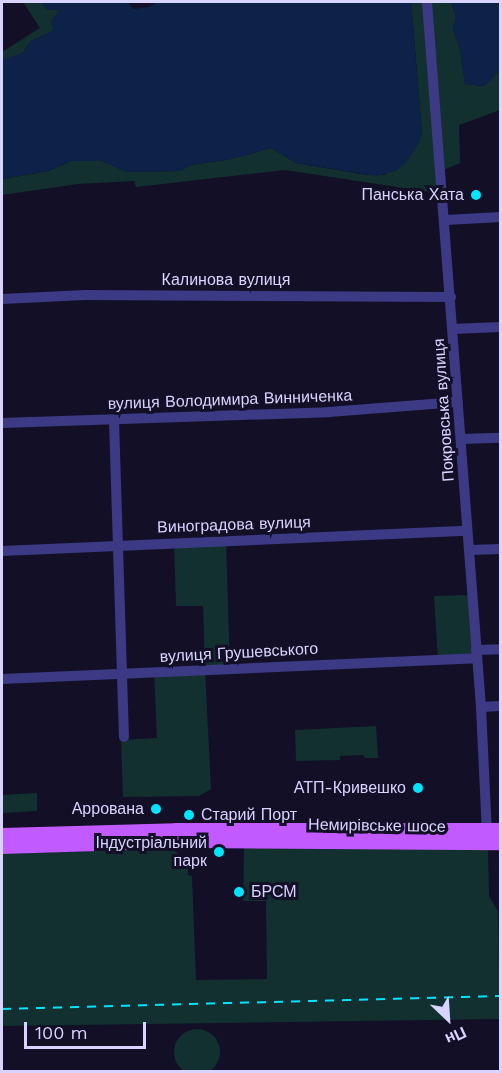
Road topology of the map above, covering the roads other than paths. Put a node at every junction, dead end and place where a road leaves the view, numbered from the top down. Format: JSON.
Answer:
{"nodes":[{"id":1,"x":427,"y":2,"type":"edge"},
{"id":2,"x":501,"y":217,"type":"edge"},
{"id":3,"x":446,"y":220,"type":"junction"},
{"id":4,"x":451,"y":297,"type":"junction"},
{"id":5,"x":2,"y":299,"type":"edge"},
{"id":6,"x":501,"y":327,"type":"edge"},
{"id":7,"x":453,"y":329,"type":"junction"},
{"id":8,"x":458,"y":402,"type":"junction"},
{"id":9,"x":114,"y":420,"type":"junction"},
{"id":10,"x":2,"y":423,"type":"edge"},
{"id":11,"x":501,"y":438,"type":"edge"},
{"id":12,"x":462,"y":439,"type":"junction"},
{"id":13,"x":467,"y":531,"type":"junction"},
{"id":14,"x":118,"y":545,"type":"junction"},
{"id":15,"x":501,"y":549,"type":"edge"},
{"id":16,"x":469,"y":550,"type":"junction"},
{"id":17,"x":2,"y":551,"type":"edge"},
{"id":18,"x":501,"y":649,"type":"edge"},
{"id":19,"x":477,"y":654,"type":"junction"},
{"id":20,"x":122,"y":674,"type":"junction"},
{"id":21,"x":2,"y":679,"type":"edge"},
{"id":22,"x":501,"y":706,"type":"edge"},
{"id":23,"x":481,"y":707,"type":"junction"},
{"id":24,"x":124,"y":737,"type":"dead end"},
{"id":25,"x":492,"y":832,"type":"edge"},
{"id":26,"x":2,"y":835,"type":"edge"},
{"id":27,"x":2,"y":847,"type":"edge"}],
"edges":[{"from":1,"to":3,"type":"street","name":"Покровська вулиця"},
{"from":2,"to":3,"type":"street"},
{"from":3,"to":4,"type":"street","name":"Покровська вулиця"},
{"from":4,"to":5,"type":"street","name":"Калинова вулиця"},
{"from":4,"to":7,"type":"street","name":"Покровська вулиця"},
{"from":6,"to":7,"type":"street"},
{"from":7,"to":8,"type":"street","name":"Покровська вулиця"},
{"from":8,"to":9,"type":"street","name":"вулиця Володимира Винниченка"},
{"from":8,"to":12,"type":"street","name":"Покровська вулиця"},
{"from":9,"to":10,"type":"street","name":"вулиця Володимира Винниченка"},
{"from":9,"to":14,"type":"street"},
{"from":11,"to":12,"type":"street"},
{"from":12,"to":13,"type":"street","name":"Покровська вулиця"},
{"from":13,"to":14,"type":"street","name":"Виноградова вулиця"},
{"from":13,"to":16,"type":"street","name":"Покровська вулиця"},
{"from":14,"to":17,"type":"street","name":"Виноградова вулиця"},
{"from":14,"to":20,"type":"street"},
{"from":15,"to":16,"type":"street"},
{"from":16,"to":19,"type":"street","name":"Покровська вулиця"},
{"from":18,"to":19,"type":"street","name":"вулиця Грушевського"},
{"from":19,"to":20,"type":"street","name":"вулиця Грушевського"},
{"from":19,"to":23,"type":"street","name":"Покровська вулиця"},
{"from":20,"to":21,"type":"street","name":"вулиця Грушевського"},
{"from":20,"to":24,"type":"street"},
{"from":22,"to":23,"type":"street"},
{"from":23,"to":25,"type":"street","name":"Покровська вулиця"},
{"from":25,"to":26,"type":"main road","name":"Немирівське шосе"},
{"from":25,"to":27,"type":"main road","name":"Немирівське шосе"}]}
